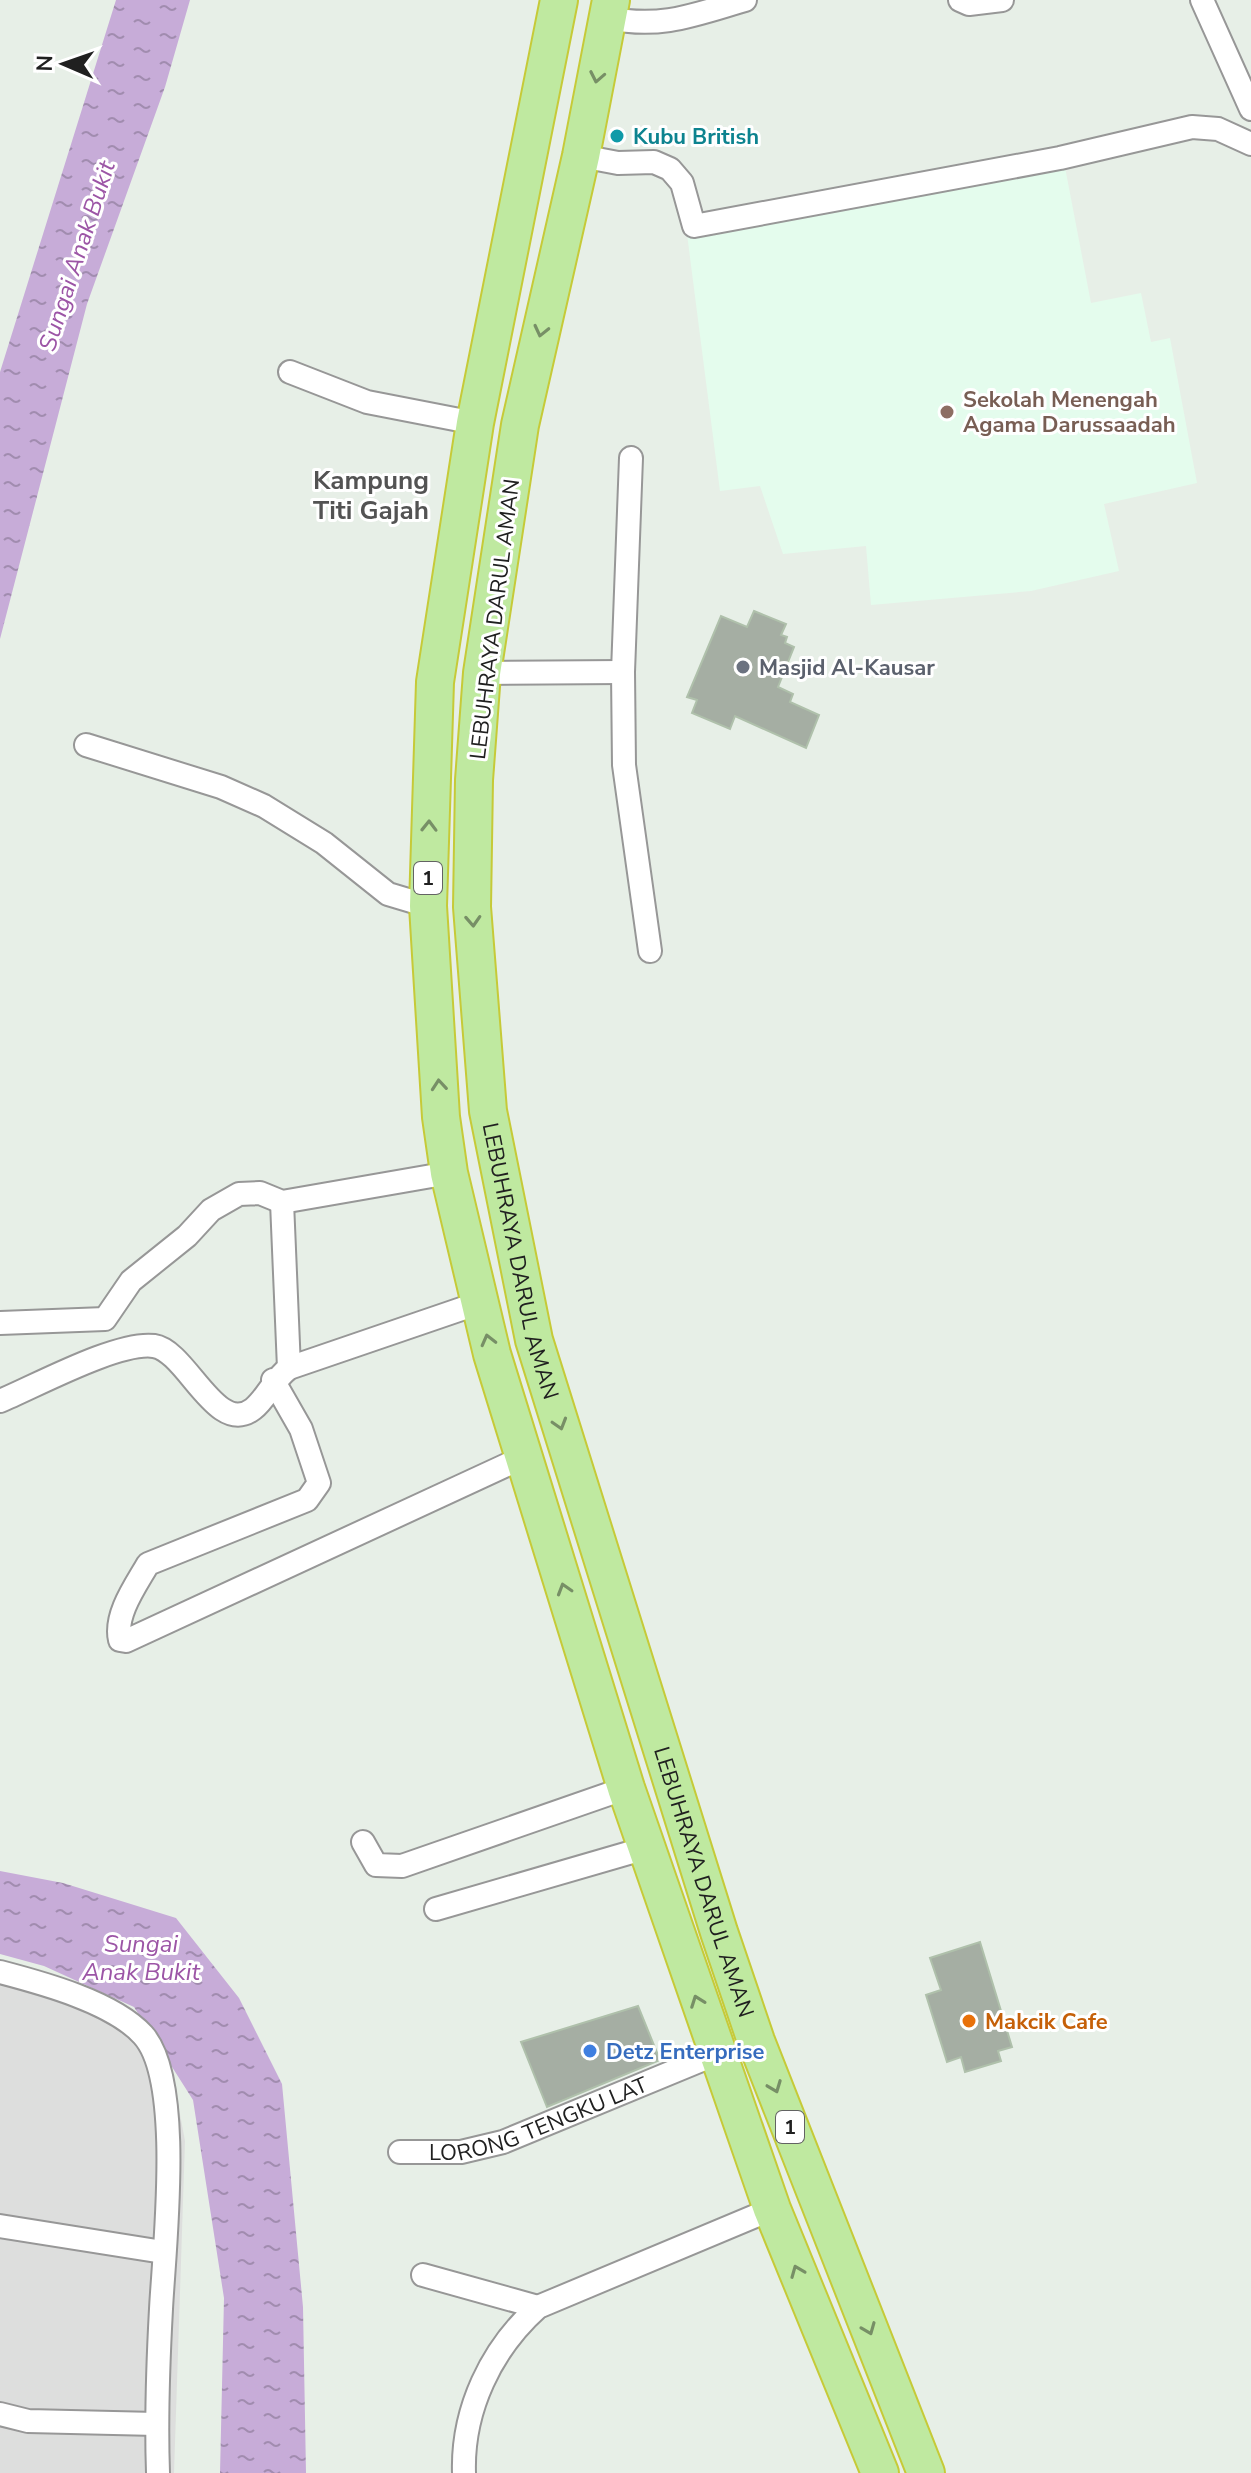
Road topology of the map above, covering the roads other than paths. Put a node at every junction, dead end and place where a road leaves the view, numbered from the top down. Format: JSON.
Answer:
{"nodes":[{"id":1,"x":559,"y":0,"type":"edge"},
{"id":2,"x":745,"y":0,"type":"edge"},
{"id":3,"x":960,"y":0,"type":"edge"},
{"id":4,"x":1002,"y":0,"type":"edge"},
{"id":5,"x":1202,"y":0,"type":"edge"},
{"id":6,"x":610,"y":9,"type":"edge"},
{"id":7,"x":1251,"y":109,"type":"edge"},
{"id":8,"x":1251,"y":144,"type":"edge"},
{"id":9,"x":581,"y":156,"type":"junction"},
{"id":10,"x":290,"y":372,"type":"dead end"},
{"id":11,"x":475,"y":423,"type":"junction"},
{"id":12,"x":631,"y":458,"type":"dead end"},
{"id":13,"x":623,"y":672,"type":"junction"},
{"id":14,"x":482,"y":673,"type":"junction"},
{"id":15,"x":86,"y":745,"type":"dead end"},
{"id":16,"x":428,"y":906,"type":"junction"},
{"id":17,"x":650,"y":951,"type":"dead end"},
{"id":18,"x":449,"y":1173,"type":"junction"},
{"id":19,"x":282,"y":1202,"type":"junction"},
{"id":20,"x":479,"y":1303,"type":"junction"},
{"id":21,"x":0,"y":1323,"type":"edge"},
{"id":22,"x":281,"y":1374,"type":"junction"},
{"id":23,"x":0,"y":1401,"type":"edge"},
{"id":24,"x":524,"y":1457,"type":"junction"},
{"id":25,"x":610,"y":1585,"type":"junction"},
{"id":26,"x":583,"y":1650,"type":"junction"},
{"id":27,"x":637,"y":1675,"type":"junction"},
{"id":28,"x":612,"y":1743,"type":"junction"},
{"id":29,"x":626,"y":1788,"type":"junction"},
{"id":30,"x":363,"y":1842,"type":"dead end"},
{"id":31,"x":646,"y":1848,"type":"junction"},
{"id":32,"x":436,"y":1909,"type":"dead end"},
{"id":33,"x":0,"y":1972,"type":"edge"},
{"id":34,"x":716,"y":2054,"type":"junction"},
{"id":35,"x":400,"y":2152,"type":"dead end"},
{"id":36,"x":772,"y":2209,"type":"junction"},
{"id":37,"x":0,"y":2226,"type":"edge"},
{"id":38,"x":163,"y":2252,"type":"junction"},
{"id":39,"x":423,"y":2275,"type":"dead end"},
{"id":40,"x":538,"y":2307,"type":"junction"},
{"id":41,"x":0,"y":2414,"type":"edge"},
{"id":42,"x":156,"y":2424,"type":"junction"},
{"id":43,"x":158,"y":2473,"type":"edge"},
{"id":44,"x":464,"y":2473,"type":"edge"},
{"id":45,"x":880,"y":2473,"type":"edge"},
{"id":46,"x":926,"y":2473,"type":"edge"}],
"edges":[{"from":1,"to":11,"type":"highway","name":"LEBUHRAYA DARUL AMAN","number":"1"},
{"from":2,"to":6,"type":"street"},
{"from":3,"to":4,"type":"street"},
{"from":5,"to":7,"type":"street"},
{"from":6,"to":9,"type":"highway","name":"LEBUHRAYA DARUL AMAN","number":"1","one_way":true},
{"from":8,"to":9,"type":"street"},
{"from":9,"to":14,"type":"highway","name":"LEBUHRAYA DARUL AMAN","number":"1","one_way":true},
{"from":10,"to":11,"type":"street"},
{"from":16,"to":11,"type":"highway","name":"LEBUHRAYA DARUL AMAN","number":"1","one_way":true},
{"from":12,"to":13,"type":"street"},
{"from":13,"to":14,"type":"street"},
{"from":13,"to":17,"type":"street"},
{"from":14,"to":25,"type":"highway","name":"LEBUHRAYA DARUL AMAN","number":"1","one_way":true},
{"from":15,"to":16,"type":"street"},
{"from":18,"to":16,"type":"highway","name":"LEBUHRAYA DARUL AMAN","number":"1","one_way":true},
{"from":18,"to":19,"type":"street"},
{"from":18,"to":20,"type":"highway","name":"LEBUHRAYA DARUL AMAN","number":"1"},
{"from":19,"to":21,"type":"street"},
{"from":19,"to":22,"type":"street"},
{"from":20,"to":22,"type":"street"},
{"from":24,"to":20,"type":"highway","name":"LEBUHRAYA DARUL AMAN","number":"1","one_way":true},
{"from":22,"to":23,"type":"street"},
{"from":22,"to":24,"type":"street"},
{"from":26,"to":24,"type":"highway","name":"LEBUHRAYA DARUL AMAN","number":"1","one_way":true},
{"from":25,"to":26,"type":"highway"},
{"from":25,"to":27,"type":"highway","name":"LEBUHRAYA DARUL AMAN","number":"1"},
{"from":26,"to":28,"type":"highway","name":"LEBUHRAYA DARUL AMAN","number":"1"},
{"from":27,"to":28,"type":"highway"},
{"from":27,"to":46,"type":"highway","name":"LEBUHRAYA DARUL AMAN","number":"1","one_way":true},
{"from":28,"to":29,"type":"highway","name":"LEBUHRAYA DARUL AMAN","number":"1"},
{"from":29,"to":30,"type":"street"},
{"from":29,"to":31,"type":"highway","name":"LEBUHRAYA DARUL AMAN","number":"1"},
{"from":31,"to":32,"type":"street"},
{"from":34,"to":31,"type":"highway","name":"LEBUHRAYA DARUL AMAN","number":"1","one_way":true},
{"from":33,"to":38,"type":"street"},
{"from":34,"to":35,"type":"street","name":"LORONG TENGKU LAT"},
{"from":34,"to":36,"type":"highway","name":"LEBUHRAYA DARUL AMAN","number":"1"},
{"from":36,"to":40,"type":"street"},
{"from":45,"to":36,"type":"highway","name":"LEBUHRAYA DARUL AMAN","number":"1","one_way":true},
{"from":37,"to":38,"type":"street"},
{"from":38,"to":42,"type":"street"},
{"from":39,"to":40,"type":"street"},
{"from":40,"to":44,"type":"street"},
{"from":41,"to":42,"type":"street"},
{"from":42,"to":43,"type":"street"}]}
